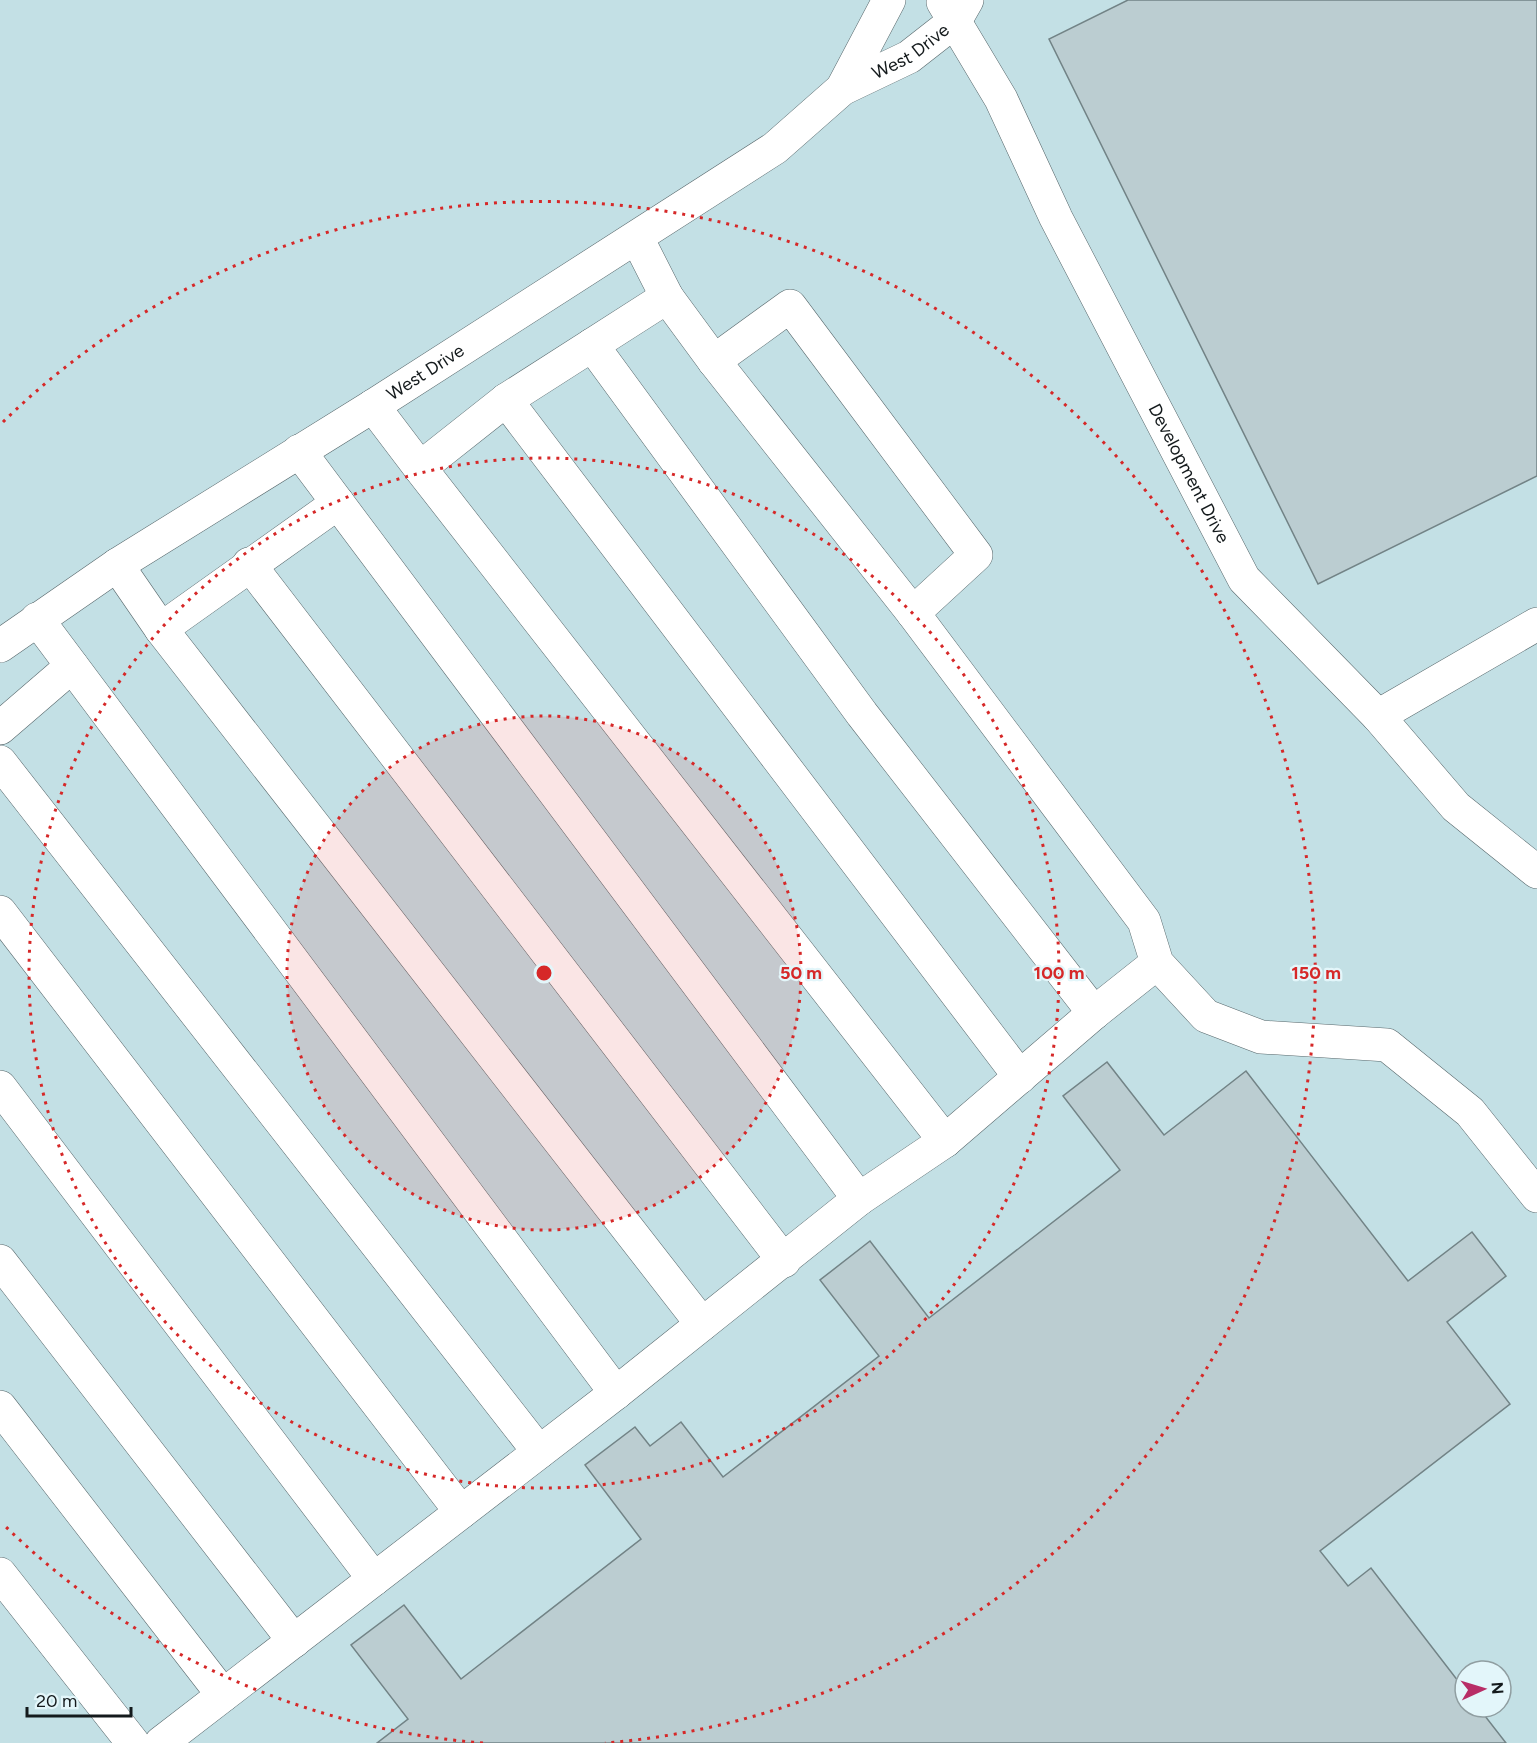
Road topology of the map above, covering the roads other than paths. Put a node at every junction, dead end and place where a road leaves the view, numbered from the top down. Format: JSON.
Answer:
{"nodes":[{"id":1,"x":889,"y":0,"type":"edge"},
{"id":2,"x":955,"y":7,"type":"edge"},
{"id":3,"x":842,"y":89,"type":"junction"},
{"id":4,"x":637,"y":238,"type":"junction"},
{"id":5,"x":667,"y":297,"type":"junction"},
{"id":6,"x":592,"y":345,"type":"junction"},
{"id":7,"x":714,"y":361,"type":"junction"},
{"id":8,"x":506,"y":400,"type":"junction"},
{"id":9,"x":373,"y":406,"type":"junction"},
{"id":10,"x":299,"y":451,"type":"junction"},
{"id":11,"x":420,"y":468,"type":"junction"},
{"id":12,"x":338,"y":503,"type":"junction"},
{"id":13,"x":249,"y":564,"type":"junction"},
{"id":14,"x":117,"y":565,"type":"junction"},
{"id":15,"x":913,"y":613,"type":"junction"},
{"id":16,"x":37,"y":619,"type":"junction"},
{"id":17,"x":1537,"y":624,"type":"edge"},
{"id":18,"x":161,"y":629,"type":"junction"},
{"id":19,"x":0,"y":646,"type":"edge"},
{"id":20,"x":72,"y":666,"type":"junction"},
{"id":21,"x":1378,"y":716,"type":"junction"},
{"id":22,"x":0,"y":728,"type":"edge"},
{"id":23,"x":0,"y":762,"type":"edge"},
{"id":24,"x":1537,"y":872,"type":"edge"},
{"id":25,"x":0,"y":912,"type":"edge"},
{"id":26,"x":1157,"y":963,"type":"junction"},
{"id":27,"x":1094,"y":1013,"type":"junction"},
{"id":28,"x":1020,"y":1077,"type":"junction"},
{"id":29,"x":0,"y":1087,"type":"edge"},
{"id":30,"x":945,"y":1141,"type":"junction"},
{"id":31,"x":1537,"y":1197,"type":"edge"},
{"id":32,"x":859,"y":1199,"type":"junction"},
{"id":33,"x":0,"y":1261,"type":"edge"},
{"id":34,"x":784,"y":1261,"type":"junction"},
{"id":35,"x":702,"y":1324,"type":"junction"},
{"id":36,"x":616,"y":1393,"type":"junction"},
{"id":37,"x":0,"y":1407,"type":"edge"},
{"id":38,"x":539,"y":1452,"type":"junction"},
{"id":39,"x":461,"y":1512,"type":"junction"},
{"id":40,"x":0,"y":1574,"type":"edge"},
{"id":41,"x":374,"y":1579,"type":"junction"},
{"id":42,"x":294,"y":1641,"type":"junction"},
{"id":43,"x":223,"y":1695,"type":"junction"},
{"id":44,"x":133,"y":1743,"type":"edge"},
{"id":45,"x":161,"y":1743,"type":"edge"}],
"edges":[{"from":1,"to":3,"type":"street","name":"West Drive"},
{"from":2,"to":3,"type":"street","name":"West Drive"},
{"from":2,"to":21,"type":"street","name":"Development Drive"},
{"from":3,"to":4,"type":"street","name":"West Drive"},
{"from":4,"to":5,"type":"street"},
{"from":4,"to":9,"type":"street","name":"West Drive"},
{"from":5,"to":6,"type":"street"},
{"from":5,"to":7,"type":"street"},
{"from":6,"to":8,"type":"street"},
{"from":6,"to":27,"type":"street"},
{"from":7,"to":15,"type":"street"},
{"from":7,"to":15,"type":"street"},
{"from":8,"to":11,"type":"street"},
{"from":8,"to":28,"type":"street"},
{"from":9,"to":10,"type":"street","name":"West Drive"},
{"from":9,"to":11,"type":"street"},
{"from":10,"to":12,"type":"street"},
{"from":10,"to":14,"type":"street","name":"West Drive"},
{"from":11,"to":30,"type":"street"},
{"from":12,"to":13,"type":"street"},
{"from":12,"to":32,"type":"street"},
{"from":13,"to":18,"type":"street"},
{"from":13,"to":34,"type":"street"},
{"from":14,"to":16,"type":"street","name":"West Drive"},
{"from":14,"to":18,"type":"street"},
{"from":15,"to":26,"type":"street"},
{"from":16,"to":19,"type":"street","name":"West Drive"},
{"from":16,"to":20,"type":"street"},
{"from":17,"to":21,"type":"street"},
{"from":18,"to":35,"type":"street"},
{"from":20,"to":22,"type":"street"},
{"from":20,"to":36,"type":"street"},
{"from":21,"to":24,"type":"street","name":"Development Drive"},
{"from":23,"to":38,"type":"street"},
{"from":25,"to":39,"type":"street"},
{"from":26,"to":27,"type":"street"},
{"from":26,"to":31,"type":"street"},
{"from":27,"to":28,"type":"street"},
{"from":28,"to":30,"type":"street"},
{"from":29,"to":41,"type":"street"},
{"from":30,"to":32,"type":"street"},
{"from":32,"to":34,"type":"street"},
{"from":33,"to":42,"type":"street"},
{"from":34,"to":35,"type":"street"},
{"from":35,"to":36,"type":"street"},
{"from":36,"to":38,"type":"street"},
{"from":37,"to":43,"type":"street"},
{"from":38,"to":39,"type":"street"},
{"from":39,"to":41,"type":"street"},
{"from":40,"to":44,"type":"street"},
{"from":41,"to":42,"type":"street"},
{"from":42,"to":43,"type":"street"},
{"from":43,"to":45,"type":"street"}]}
